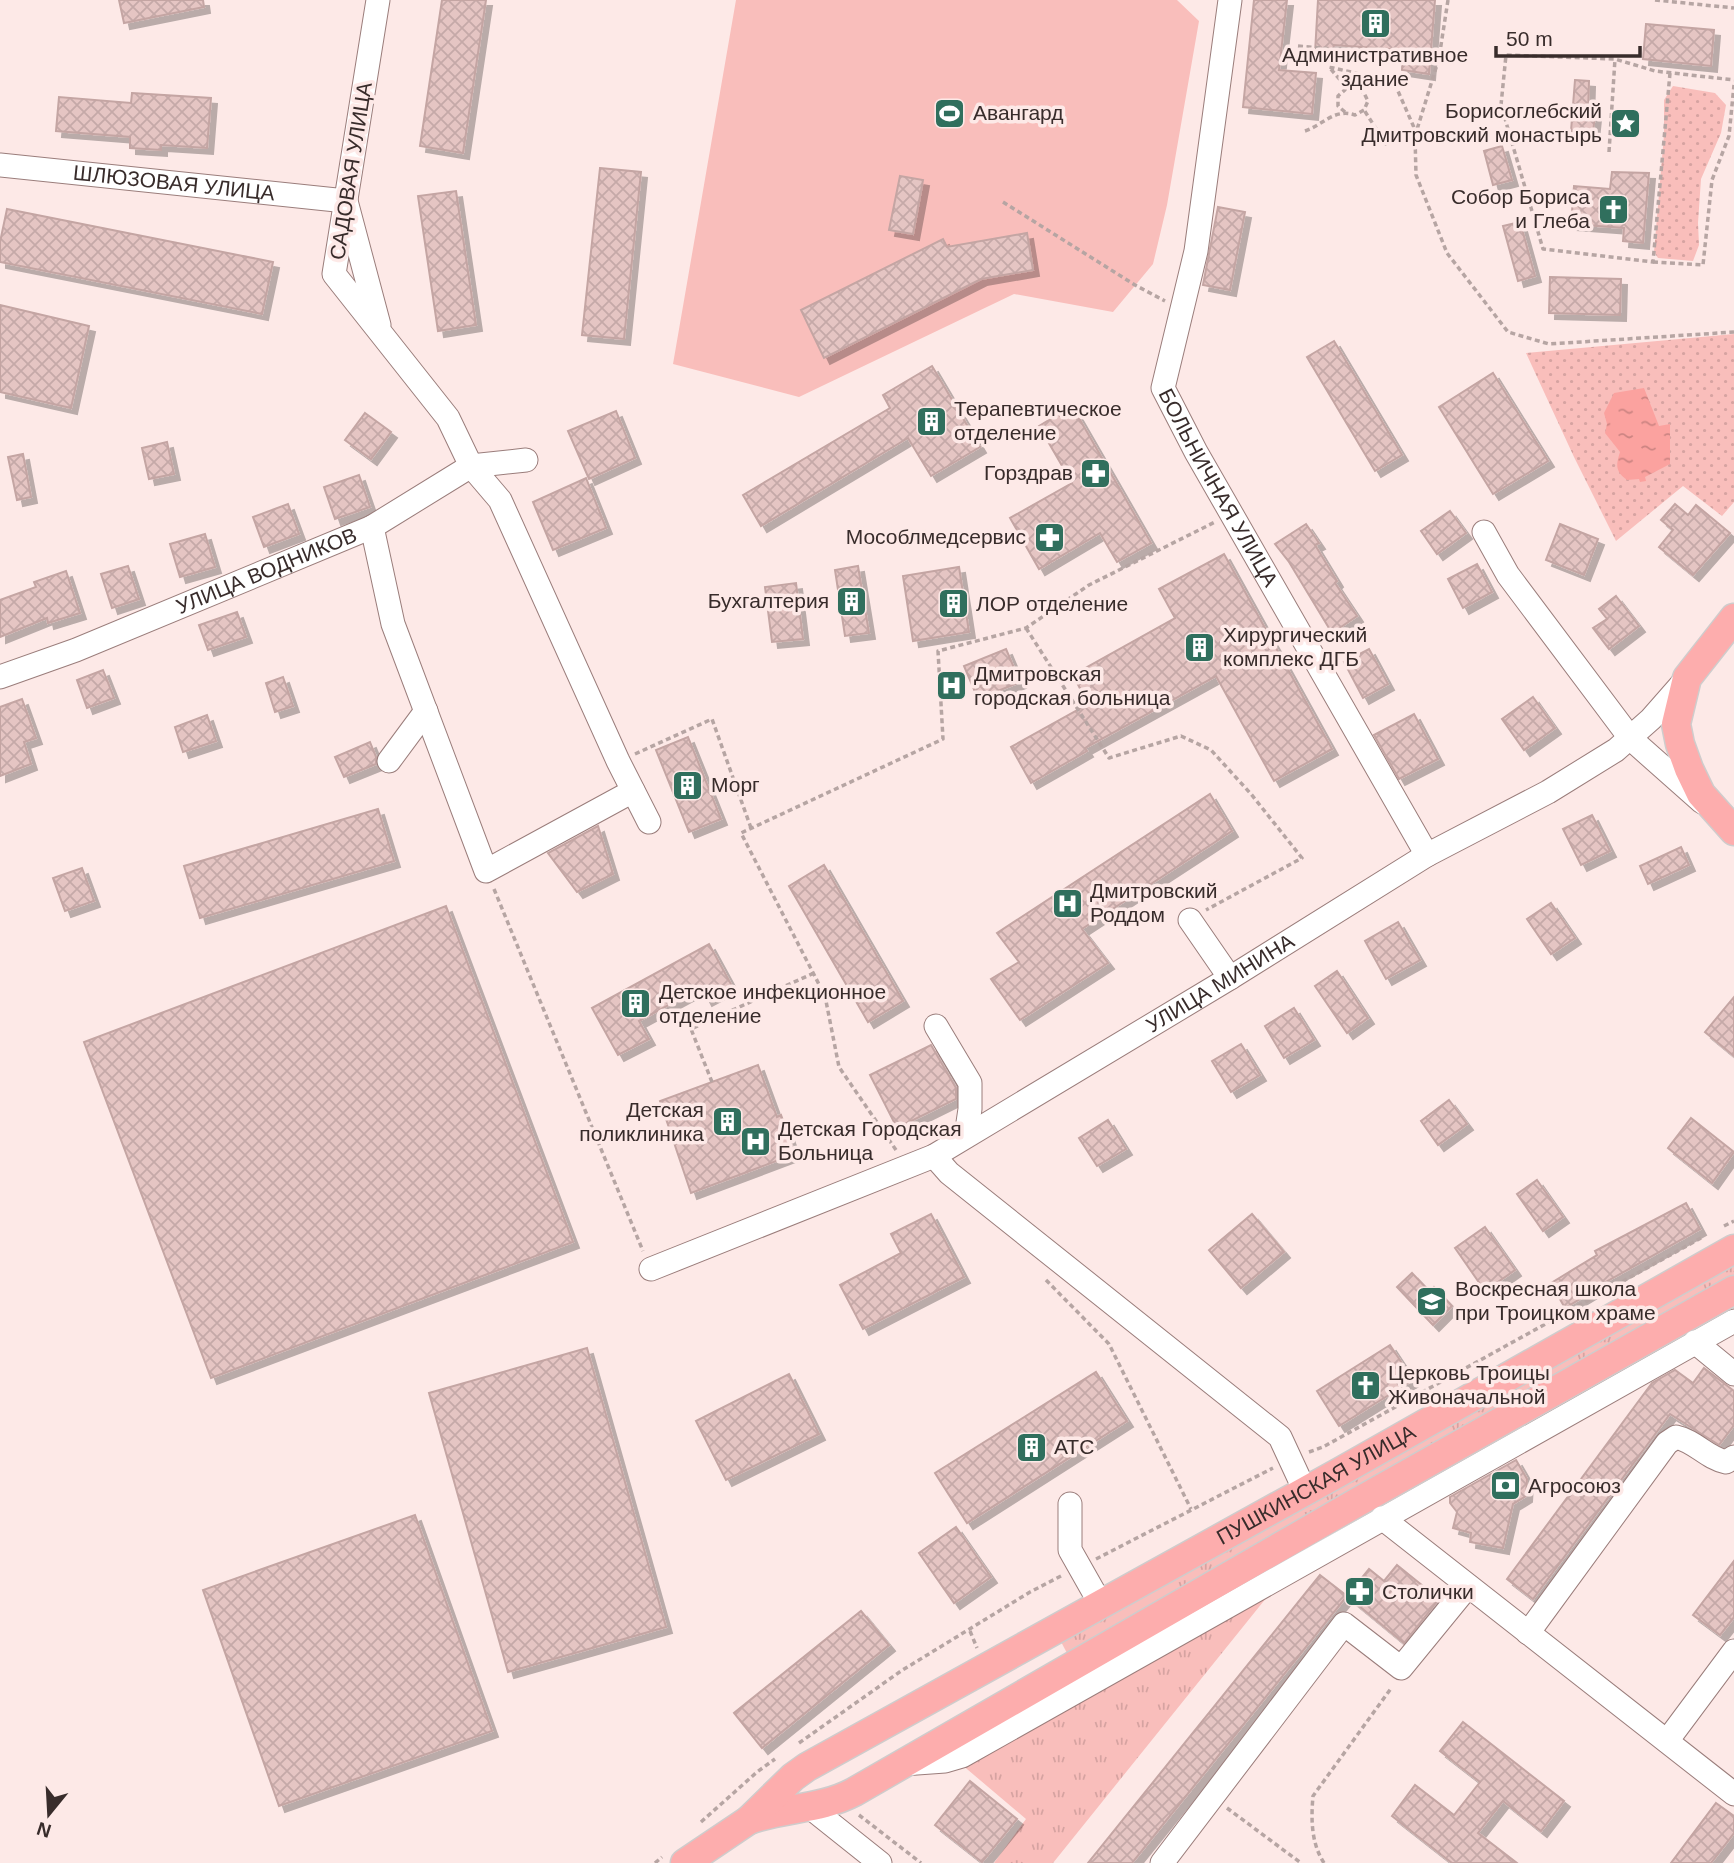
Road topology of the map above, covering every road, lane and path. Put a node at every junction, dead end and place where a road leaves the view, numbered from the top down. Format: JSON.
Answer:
{"nodes":[{"id":1,"x":378,"y":0,"type":"edge"},
{"id":2,"x":1230,"y":0,"type":"edge"},
{"id":3,"x":1448,"y":0,"type":"edge"},
{"id":4,"x":1655,"y":0,"type":"edge"},
{"id":5,"x":1734,"y":8,"type":"edge"},
{"id":6,"x":1298,"y":46,"type":"dead end"},
{"id":7,"x":1438,"y":58,"type":"junction"},
{"id":8,"x":1615,"y":59,"type":"junction"},
{"id":9,"x":1670,"y":73,"type":"junction"},
{"id":10,"x":1734,"y":83,"type":"edge"},
{"id":11,"x":1346,"y":88,"type":"junction"},
{"id":12,"x":1364,"y":110,"type":"junction"},
{"id":13,"x":1345,"y":112,"type":"junction"},
{"id":14,"x":1305,"y":131,"type":"dead end"},
{"id":15,"x":1416,"y":132,"type":"junction"},
{"id":16,"x":1609,"y":152,"type":"dead end"},
{"id":17,"x":0,"y":165,"type":"edge"},
{"id":18,"x":346,"y":201,"type":"junction"},
{"id":19,"x":1003,"y":202,"type":"dead end"},
{"id":20,"x":1653,"y":262,"type":"junction"},
{"id":21,"x":1183,"y":310,"type":"junction"},
{"id":22,"x":1734,"y":332,"type":"edge"},
{"id":23,"x":526,"y":460,"type":"dead end"},
{"id":24,"x":471,"y":466,"type":"junction"},
{"id":25,"x":1232,"y":514,"type":"junction"},
{"id":26,"x":372,"y":527,"type":"junction"},
{"id":27,"x":1484,"y":532,"type":"dead end"},
{"id":28,"x":1734,"y":618,"type":"edge"},
{"id":29,"x":1026,"y":628,"type":"junction"},
{"id":30,"x":0,"y":677,"type":"edge"},
{"id":31,"x":1687,"y":678,"type":"junction"},
{"id":32,"x":426,"y":711,"type":"junction"},
{"id":33,"x":1631,"y":739,"type":"junction"},
{"id":34,"x":389,"y":761,"type":"dead end"},
{"id":35,"x":618,"y":761,"type":"junction"},
{"id":36,"x":633,"y":791,"type":"junction"},
{"id":37,"x":649,"y":822,"type":"dead end"},
{"id":38,"x":1728,"y":826,"type":"edge"},
{"id":39,"x":751,"y":828,"type":"junction"},
{"id":40,"x":1427,"y":855,"type":"junction"},
{"id":41,"x":486,"y":871,"type":"junction"},
{"id":42,"x":1189,"y":920,"type":"joint"},
{"id":43,"x":814,"y":973,"type":"junction"},
{"id":44,"x":1230,"y":978,"type":"junction"},
{"id":45,"x":936,"y":1026,"type":"dead end"},
{"id":46,"x":712,"y":1082,"type":"dead end"},
{"id":47,"x":966,"y":1136,"type":"junction"},
{"id":48,"x":934,"y":1156,"type":"junction"},
{"id":49,"x":907,"y":1166,"type":"junction"},
{"id":50,"x":1734,"y":1221,"type":"edge"},
{"id":51,"x":1710,"y":1233,"type":"dead end"},
{"id":52,"x":1728,"y":1238,"type":"edge"},
{"id":53,"x":651,"y":1269,"type":"joint"},
{"id":54,"x":1044,"y":1277,"type":"dead end"},
{"id":55,"x":1734,"y":1290,"type":"edge"},
{"id":56,"x":1734,"y":1321,"type":"edge"},
{"id":57,"x":1695,"y":1342,"type":"junction"},
{"id":58,"x":1734,"y":1374,"type":"edge"},
{"id":59,"x":1734,"y":1457,"type":"edge"},
{"id":60,"x":1291,"y":1459,"type":"junction"},
{"id":61,"x":1305,"y":1491,"type":"junction"},
{"id":62,"x":1070,"y":1504,"type":"dead end"},
{"id":63,"x":1191,"y":1509,"type":"junction"},
{"id":64,"x":1382,"y":1518,"type":"junction"},
{"id":65,"x":1079,"y":1567,"type":"junction"},
{"id":66,"x":1468,"y":1586,"type":"junction"},
{"id":67,"x":1100,"y":1603,"type":"junction"},
{"id":68,"x":1528,"y":1633,"type":"junction"},
{"id":69,"x":1043,"y":1636,"type":"junction"},
{"id":70,"x":1734,"y":1651,"type":"edge"},
{"id":71,"x":1401,"y":1668,"type":"junction"},
{"id":72,"x":1062,"y":1672,"type":"junction"},
{"id":73,"x":1667,"y":1741,"type":"junction"},
{"id":74,"x":790,"y":1749,"type":"dead end"},
{"id":75,"x":903,"y":1764,"type":"junction"},
{"id":76,"x":786,"y":1767,"type":"junction"},
{"id":77,"x":1734,"y":1794,"type":"edge"},
{"id":78,"x":1213,"y":1797,"type":"junction"},
{"id":79,"x":840,"y":1800,"type":"junction"},
{"id":80,"x":811,"y":1808,"type":"junction"},
{"id":81,"x":749,"y":1820,"type":"junction"},
{"id":82,"x":697,"y":1825,"type":"dead end"},
{"id":83,"x":676,"y":1858,"type":"edge"},
{"id":84,"x":655,"y":1863,"type":"edge"},
{"id":85,"x":880,"y":1863,"type":"edge"},
{"id":86,"x":921,"y":1863,"type":"edge"},
{"id":87,"x":1162,"y":1863,"type":"edge"},
{"id":88,"x":1301,"y":1863,"type":"edge"},
{"id":89,"x":1324,"y":1863,"type":"edge"}],
"edges":[{"from":1,"to":18,"type":"street","name":"САДОВАЯ УЛИЦА"},
{"from":2,"to":21,"type":"street","name":"БОЛЬНИЧНАЯ УЛИЦА"},
{"from":3,"to":7,"type":"path"},
{"from":4,"to":5,"type":"path"},
{"from":6,"to":7,"type":"path"},
{"from":7,"to":15,"type":"path"},
{"from":8,"to":9,"type":"path"},
{"from":8,"to":16,"type":"path"},
{"from":8,"to":20,"type":"path"},
{"from":9,"to":10,"type":"path"},
{"from":9,"to":20,"type":"path"},
{"from":10,"to":20,"type":"path"},
{"from":11,"to":12,"type":"path"},
{"from":11,"to":13,"type":"path"},
{"from":11,"to":15,"type":"path"},
{"from":12,"to":13,"type":"path"},
{"from":12,"to":15,"type":"path"},
{"from":13,"to":14,"type":"path"},
{"from":15,"to":22,"type":"path"},
{"from":17,"to":18,"type":"street","name":"ШЛЮЗОВАЯ УЛИЦА"},
{"from":18,"to":24,"type":"street","name":"САДОВАЯ УЛИЦА"},
{"from":19,"to":21,"type":"path"},
{"from":21,"to":25,"type":"street","name":"БОЛЬНИЧНАЯ УЛИЦА"},
{"from":23,"to":24,"type":"street","name":"УЛИЦА ВОДНИКОВ"},
{"from":24,"to":26,"type":"street","name":"УЛИЦА ВОДНИКОВ"},
{"from":24,"to":35,"type":"street","name":"САДОВАЯ УЛИЦА"},
{"from":25,"to":29,"type":"path"},
{"from":25,"to":40,"type":"street","name":"БОЛЬНИЧНАЯ УЛИЦА"},
{"from":26,"to":30,"type":"street","name":"УЛИЦА ВОДНИКОВ"},
{"from":26,"to":32,"type":"street"},
{"from":27,"to":33,"type":"street"},
{"from":28,"to":31,"type":"main road","name":"УЛИЦА МИНИНА"},
{"from":29,"to":39,"type":"path"},
{"from":29,"to":42,"type":"path"},
{"from":31,"to":33,"type":"street","name":"УЛИЦА МИНИНА"},
{"from":31,"to":38,"type":"main road"},
{"from":32,"to":34,"type":"street"},
{"from":32,"to":41,"type":"street"},
{"from":33,"to":38,"type":"street"},
{"from":33,"to":40,"type":"street","name":"УЛИЦА МИНИНА"},
{"from":35,"to":36,"type":"street","name":"САДОВАЯ УЛИЦА"},
{"from":35,"to":39,"type":"path"},
{"from":36,"to":37,"type":"street","name":"САДОВАЯ УЛИЦА"},
{"from":36,"to":41,"type":"street"},
{"from":39,"to":43,"type":"path"},
{"from":40,"to":44,"type":"street","name":"УЛИЦА МИНИНА"},
{"from":41,"to":53,"type":"path"},
{"from":42,"to":44,"type":"street"},
{"from":43,"to":46,"type":"path"},
{"from":43,"to":49,"type":"path"},
{"from":44,"to":47,"type":"street","name":"УЛИЦА МИНИНА"},
{"from":45,"to":47,"type":"street"},
{"from":47,"to":48,"type":"street","name":"УЛИЦА МИНИНА"},
{"from":48,"to":49,"type":"street","name":"УЛИЦА МИНИНА"},
{"from":48,"to":60,"type":"street"},
{"from":49,"to":53,"type":"street","name":"УЛИЦА МИНИНА"},
{"from":50,"to":52,"type":"path"},
{"from":51,"to":60,"type":"path"},
{"from":52,"to":61,"type":"main road","name":"ПУШКИНСКАЯ УЛИЦА"},
{"from":54,"to":63,"type":"path"},
{"from":55,"to":72,"type":"main road","name":"ПУШКИНСКАЯ УЛИЦА"},
{"from":56,"to":57,"type":"street"},
{"from":57,"to":58,"type":"street"},
{"from":57,"to":64,"type":"street"},
{"from":59,"to":68,"type":"street"},
{"from":60,"to":61,"type":"street"},
{"from":60,"to":63,"type":"path"},
{"from":61,"to":67,"type":"main road","name":"ПУШКИНСКАЯ УЛИЦА"},
{"from":62,"to":65,"type":"street"},
{"from":63,"to":65,"type":"path"},
{"from":64,"to":66,"type":"street"},
{"from":64,"to":75,"type":"street"},
{"from":65,"to":67,"type":"street"},
{"from":65,"to":74,"type":"path"},
{"from":66,"to":68,"type":"street"},
{"from":66,"to":71,"type":"street"},
{"from":67,"to":69,"type":"main road","name":"ПУШКИНСКАЯ УЛИЦА"},
{"from":68,"to":73,"type":"street"},
{"from":69,"to":72,"type":"main road"},
{"from":69,"to":76,"type":"main road","name":"ПУШКИНСКАЯ УЛИЦА"},
{"from":70,"to":73,"type":"street"},
{"from":71,"to":78,"type":"street"},
{"from":71,"to":89,"type":"path"},
{"from":72,"to":75,"type":"main road","name":"ПУШКИНСКАЯ УЛИЦА"},
{"from":73,"to":77,"type":"street"},
{"from":75,"to":79,"type":"main road","name":"ПУШКИНСКАЯ УЛИЦА"},
{"from":76,"to":80,"type":"main road"},
{"from":76,"to":81,"type":"main road","name":"ПУШКИНСКАЯ УЛИЦА"},
{"from":76,"to":82,"type":"path"},
{"from":78,"to":87,"type":"street"},
{"from":78,"to":88,"type":"path"},
{"from":79,"to":80,"type":"main road","name":"ПУШКИНСКАЯ УЛИЦА"},
{"from":79,"to":86,"type":"path"},
{"from":80,"to":81,"type":"main road","name":"ПУШКИНСКАЯ УЛИЦА"},
{"from":80,"to":85,"type":"street"},
{"from":81,"to":83,"type":"main road","name":"ПУШКИНСКАЯ УЛИЦА"},
{"from":83,"to":84,"type":"path"}]}
